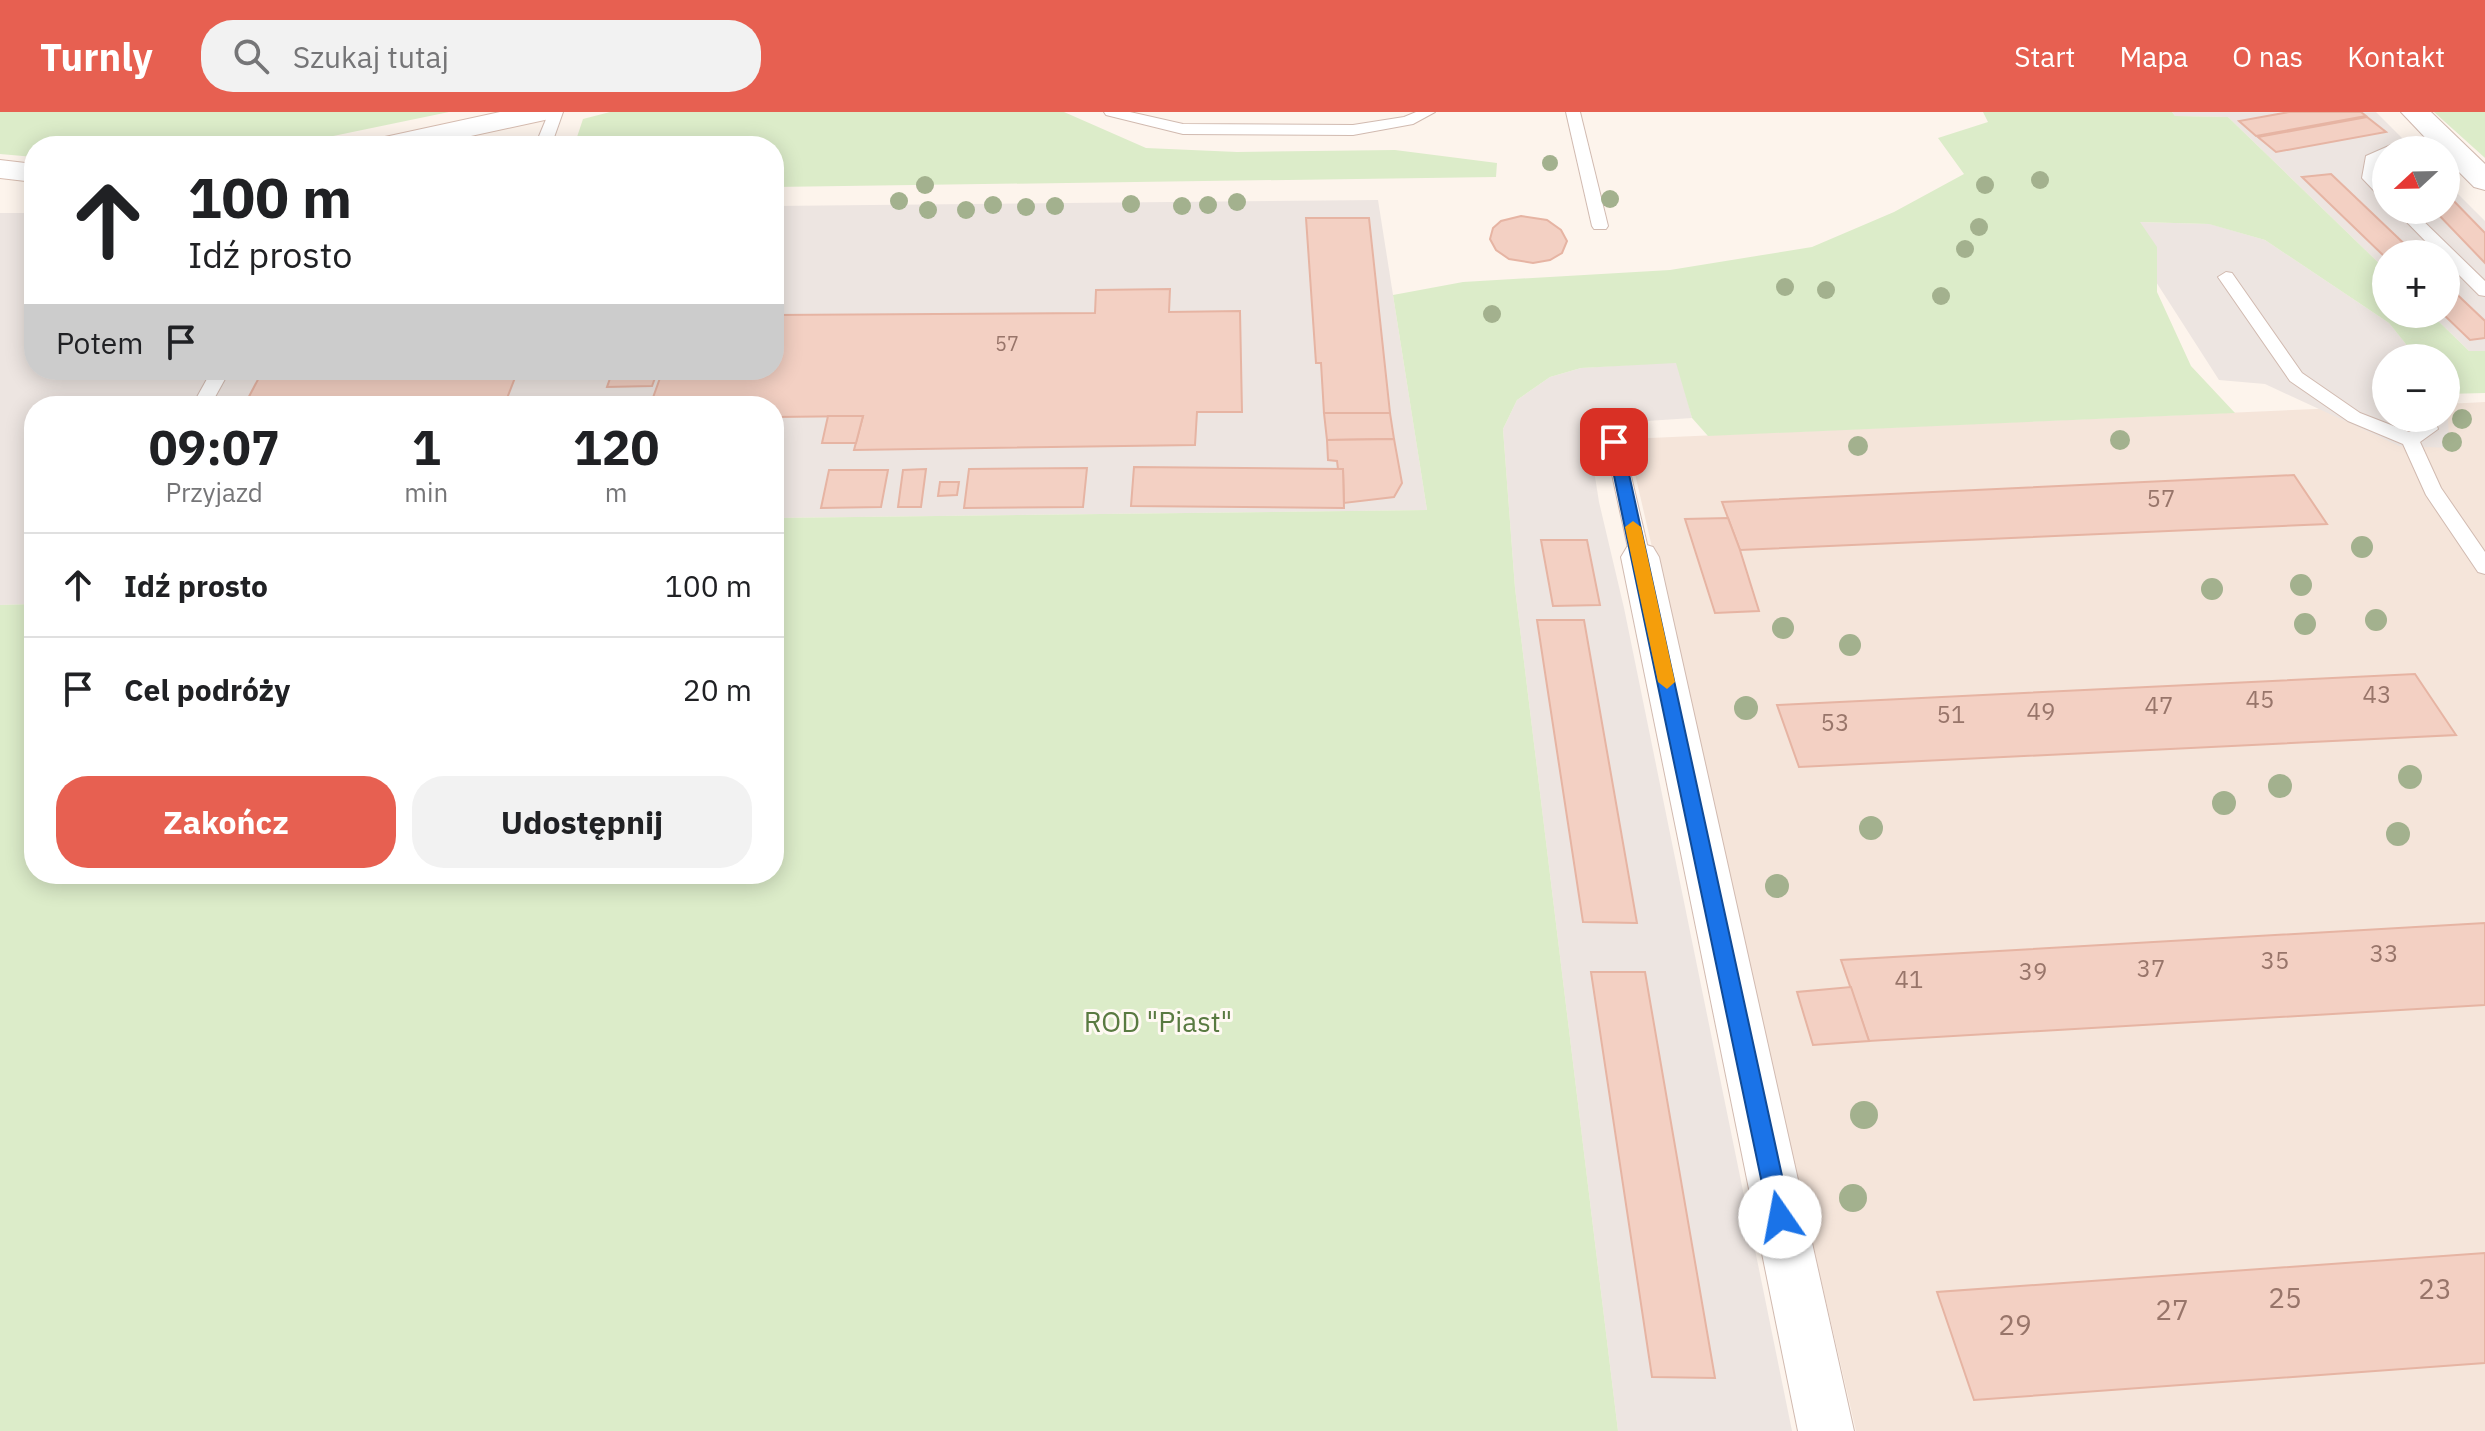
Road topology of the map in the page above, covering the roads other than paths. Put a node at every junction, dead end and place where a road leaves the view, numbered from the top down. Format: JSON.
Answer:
{"nodes":[{"id":1,"x":543,"y":112,"type":"edge"},
{"id":2,"x":556,"y":112,"type":"edge"},
{"id":3,"x":1111,"y":112,"type":"edge"},
{"id":4,"x":1428,"y":112,"type":"edge"},
{"id":5,"x":1573,"y":112,"type":"edge"},
{"id":6,"x":2415,"y":112,"type":"edge"},
{"id":7,"x":429,"y":136,"type":"edge"},
{"id":8,"x":547,"y":136,"type":"edge"},
{"id":9,"x":2439,"y":136,"type":"edge"},
{"id":10,"x":2460,"y":157,"type":"edge"},
{"id":11,"x":2372,"y":159,"type":"edge"},
{"id":12,"x":0,"y":169,"type":"edge"},
{"id":13,"x":24,"y":172,"type":"edge"},
{"id":14,"x":2372,"y":180,"type":"edge"},
{"id":15,"x":2485,"y":181,"type":"edge"},
{"id":16,"x":2417,"y":224,"type":"edge"},
{"id":17,"x":1600,"y":226,"type":"dead end"},
{"id":18,"x":2226,"y":277,"type":"dead end"},
{"id":19,"x":2485,"y":291,"type":"edge"},
{"id":20,"x":2424,"y":432,"type":"edge"},
{"id":21,"x":2410,"y":440,"type":"junction"},
{"id":22,"x":1614,"y":442,"type":"dead end"},
{"id":23,"x":1640,"y":557,"type":"joint"},
{"id":24,"x":2485,"y":567,"type":"edge"},
{"id":25,"x":1826,"y":1431,"type":"edge"}],
"edges":[{"from":1,"to":7,"type":"street"},
{"from":2,"to":8,"type":"lane"},
{"from":3,"to":4,"type":"lane"},
{"from":5,"to":17,"type":"lane"},
{"from":6,"to":9,"type":"street"},
{"from":10,"to":15,"type":"street"},
{"from":11,"to":14,"type":"lane"},
{"from":12,"to":13,"type":"street"},
{"from":16,"to":19,"type":"lane"},
{"from":18,"to":21,"type":"lane"},
{"from":20,"to":21,"type":"lane"},
{"from":21,"to":24,"type":"lane"},
{"from":22,"to":23,"type":"lane"},
{"from":23,"to":25,"type":"street"}]}
